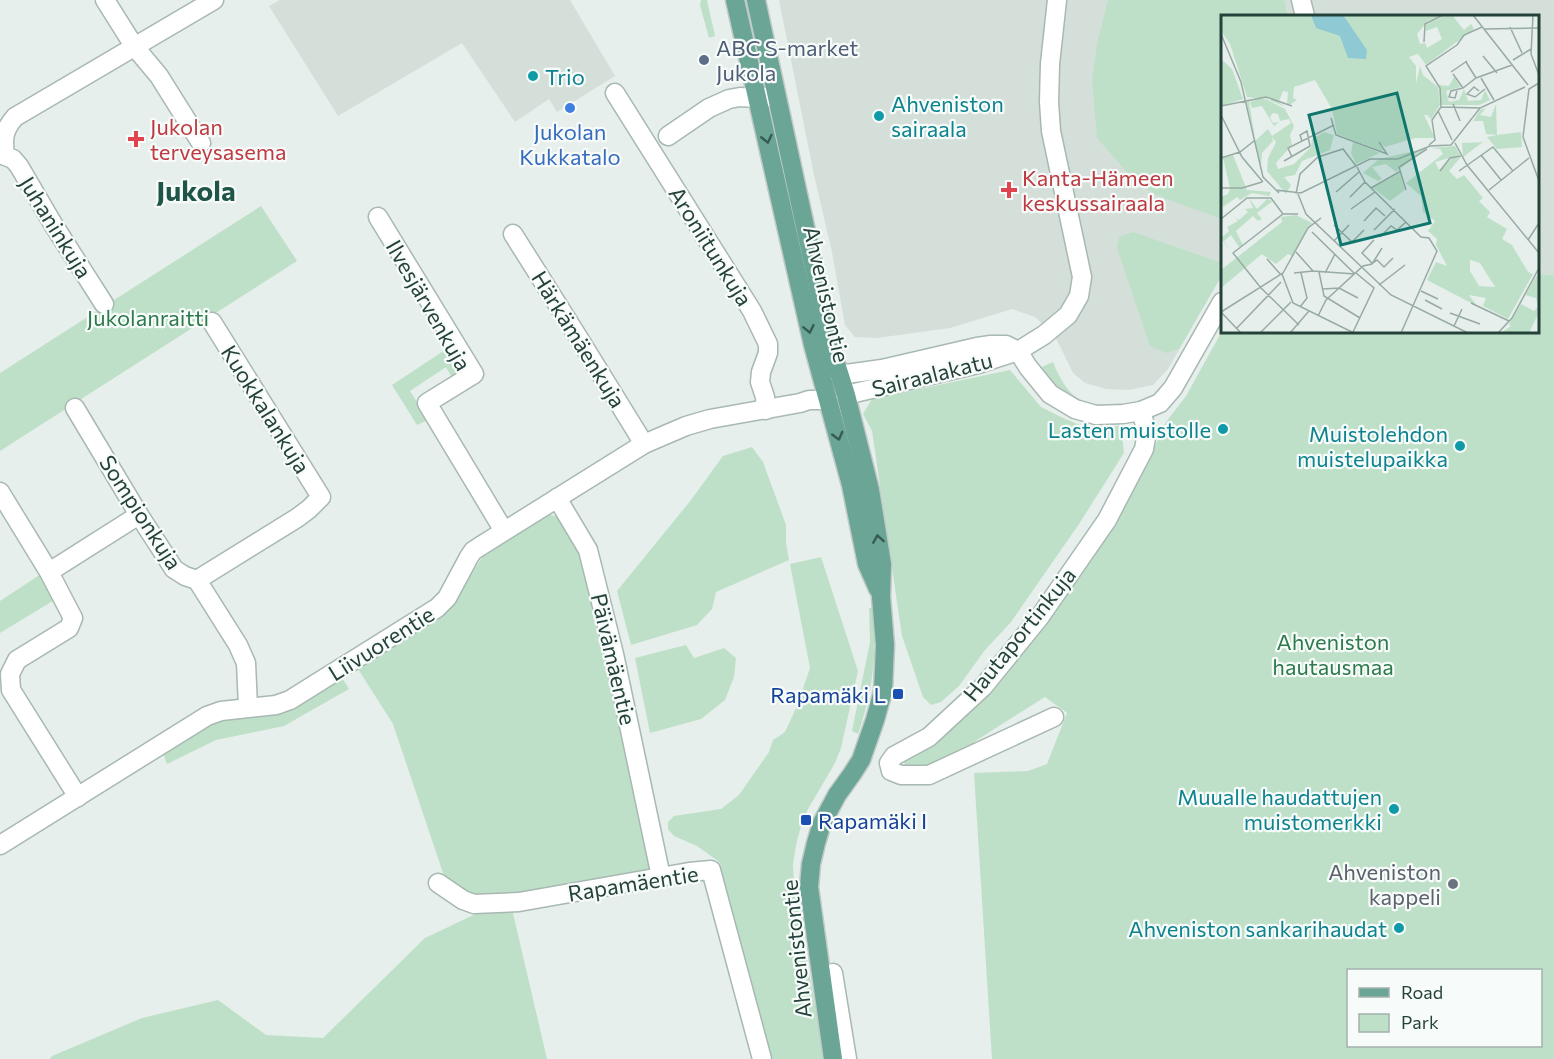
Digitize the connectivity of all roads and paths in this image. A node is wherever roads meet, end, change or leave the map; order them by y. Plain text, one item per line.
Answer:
1 (105, 0) edge
2 (214, 0) edge
3 (735, 0) edge
4 (756, 0) edge
5 (1057, 0) edge
6 (1300, 0) edge
7 (1305, 15) edge
8 (134, 46) junction
9 (615, 93) dead end
10 (777, 95) junction
11 (757, 98) junction
12 (668, 136) dead end
13 (201, 143) dead end
14 (2, 157) edge
15 (378, 217) dead end
16 (513, 234) dead end
17 (104, 304) dead end
18 (1221, 304) edge
19 (212, 322) dead end
20 (1018, 351) junction
21 (831, 377) junction
22 (837, 397) junction
23 (809, 399) junction
24 (75, 408) dead end
25 (766, 410) junction
26 (1141, 411) junction
27 (644, 444) junction
28 (0, 492) edge
29 (557, 498) junction
30 (139, 515) junction
31 (504, 531) junction
32 (49, 572) junction
33 (197, 580) junction
34 (248, 707) junction
35 (1054, 717) dead end
36 (78, 797) junction
37 (0, 845) edge
38 (661, 877) junction
39 (438, 883) dead end
40 (833, 973) dead end
41 (762, 1059) edge
42 (833, 1059) edge
43 (847, 1059) edge

1 - 8 street
2 - 8 street, Juhaninkuja
3 - 11 main road, Ahvenistontie
4 - 10 main road, Ahvenistontie
5 - 20 street, Sairaalakatu
6 - 7 street
8 - 13 street
8 - 14 street, Juhaninkuja
9 - 25 street, Aroniitunkuja
10 - 11 street
10 - 21 main road, Ahvenistontie
11 - 12 street
11 -> 21 main road, Ahvenistontie
14 - 17 street, Juhaninkuja
15 - 31 street, Ilvesjärvenkuja
16 - 27 street, Härkämäenkuja
18 - 26 street
19 - 33 street, Kuokkalankuja
20 - 21 street, Sairaalakatu
20 - 22 street, Sairaalakatu
20 - 26 street, Sairaalakatu
21 - 22 main road, Ahvenistontie
21 - 23 street
22 - 23 street, Liivuorentie
22 - 42 main road, Ahvenistontie
23 - 25 street, Liivuorentie
24 - 30 street, Sompionkuja
25 - 27 street, Liivuorentie
26 - 35 street, Hautaportinkuja
27 - 29 street, Liivuorentie
28 - 32 street
29 - 31 street, Liivuorentie
29 - 38 street, Päivämäentie
30 - 32 street
30 - 33 street, Sompionkuja
31 - 34 street, Liivuorentie
32 - 36 street
33 - 34 street, Sompionkuja
34 - 36 street, Liivuorentie
36 - 37 street, Liivuorentie
38 - 39 street, Rapamäentie
38 - 41 street, Rapamäentie
40 - 43 street

